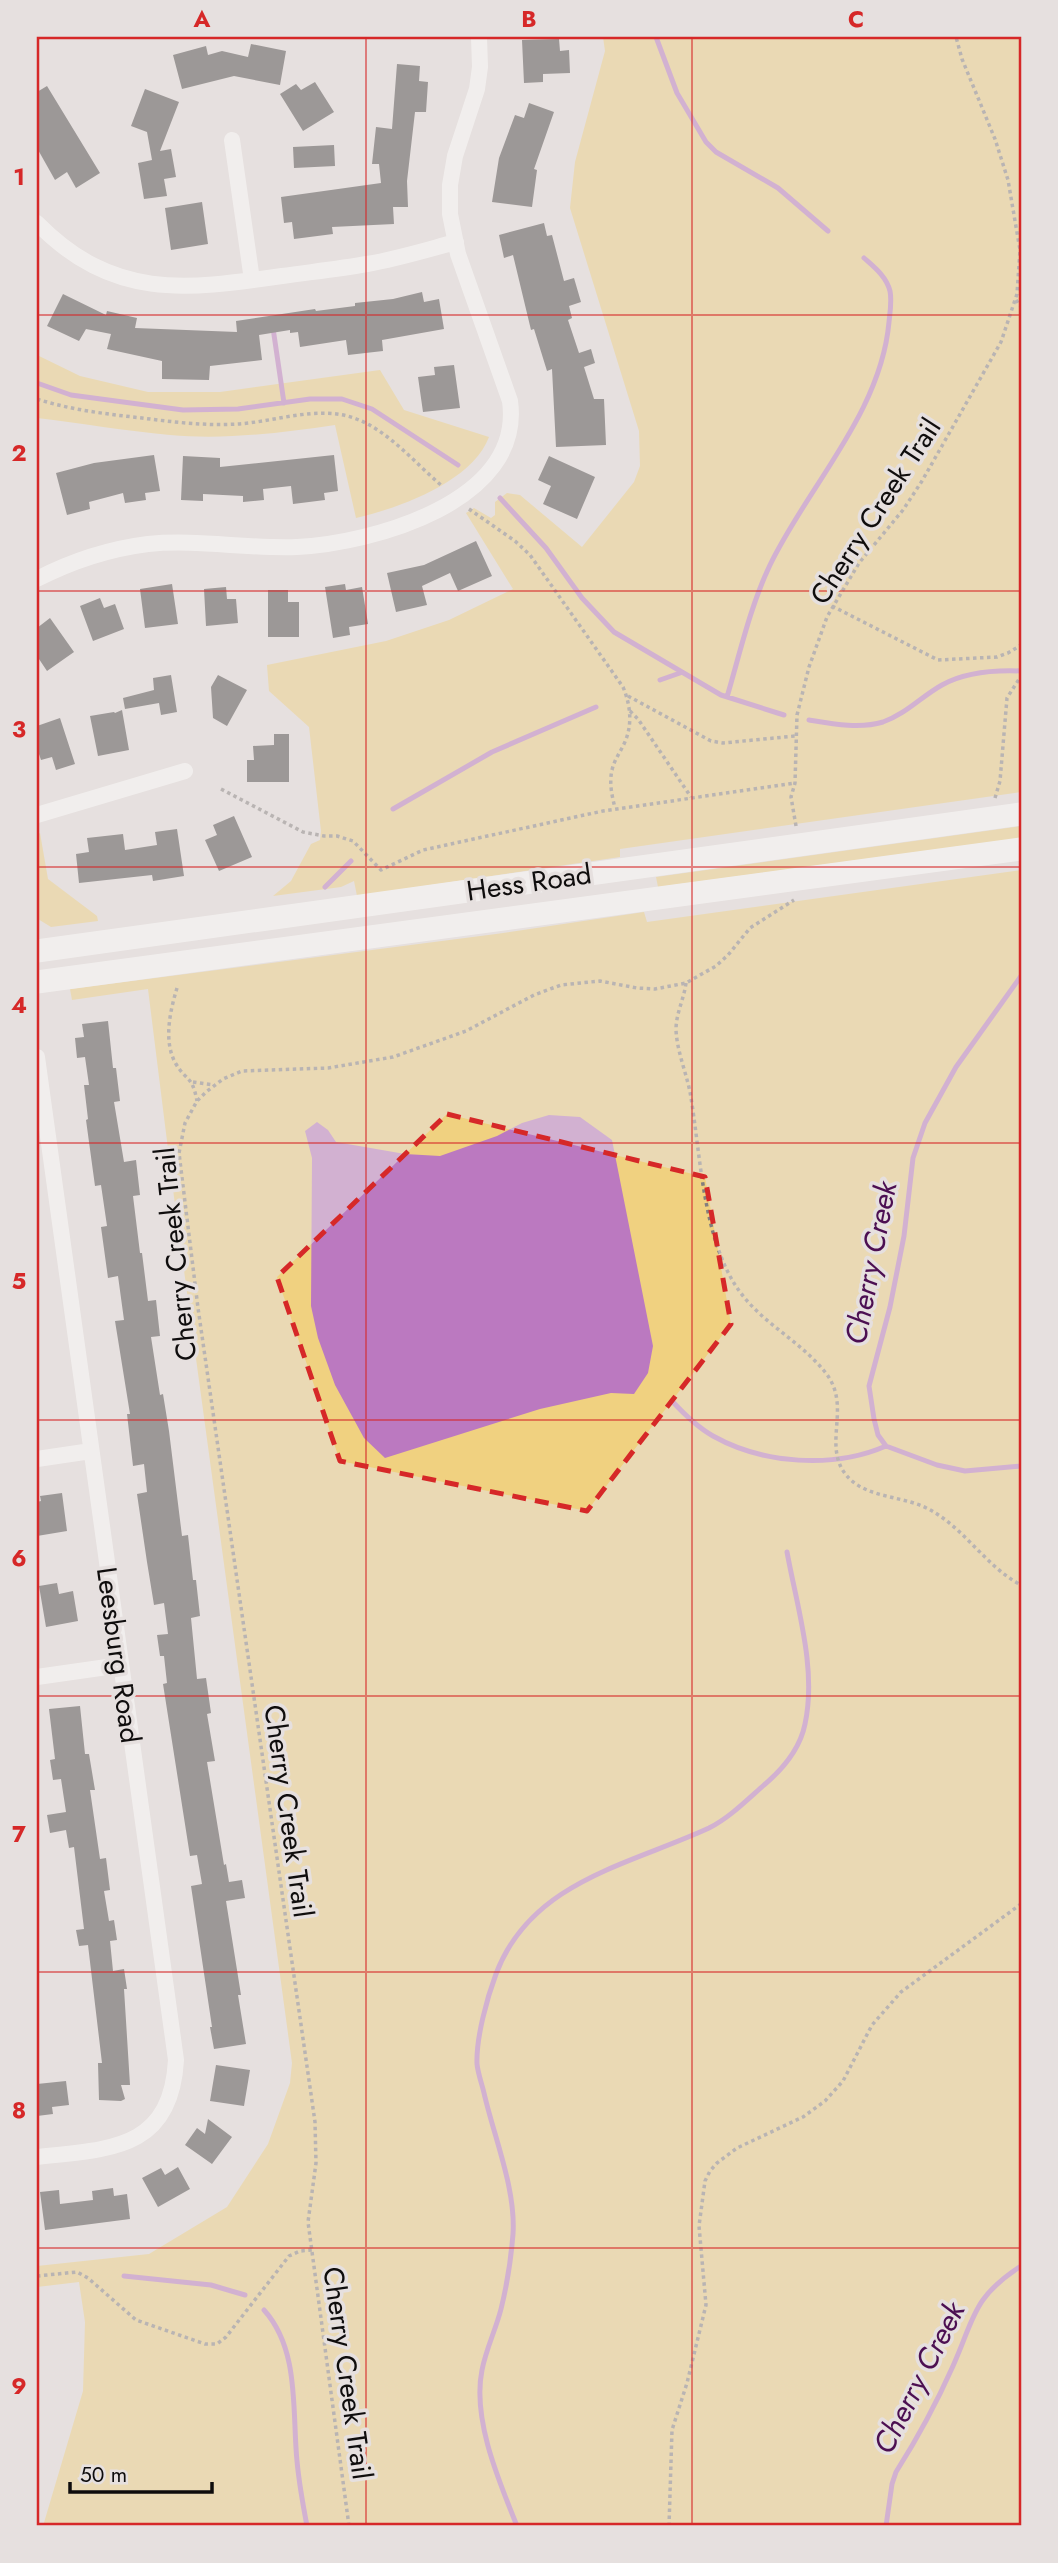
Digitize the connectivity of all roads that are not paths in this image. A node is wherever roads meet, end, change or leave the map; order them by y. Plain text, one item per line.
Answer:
1 (479, 37) edge
2 (232, 140) dead end
3 (37, 223) edge
4 (456, 242) junction
5 (252, 280) junction
6 (37, 579) edge
7 (185, 771) dead end
8 (1021, 814) edge
9 (37, 815) edge
10 (1021, 849) edge
11 (37, 951) edge
12 (37, 982) edge
13 (37, 1057) edge
14 (42, 1136) edge
15 (91, 1451) junction
16 (37, 1459) edge
17 (121, 1665) junction
18 (37, 1677) edge
19 (37, 2157) edge

1 - 4 street
2 - 5 street
3 - 5 street
4 - 5 street
4 - 6 street
7 - 9 street
8 - 11 main road, Hess Road
10 - 12 main road, Hess Road
13 - 14 street, Leesburg Road
14 - 15 street, Leesburg Road
15 - 16 street
15 - 17 street, Leesburg Road
17 - 18 street
17 - 19 street, Leesburg Road

